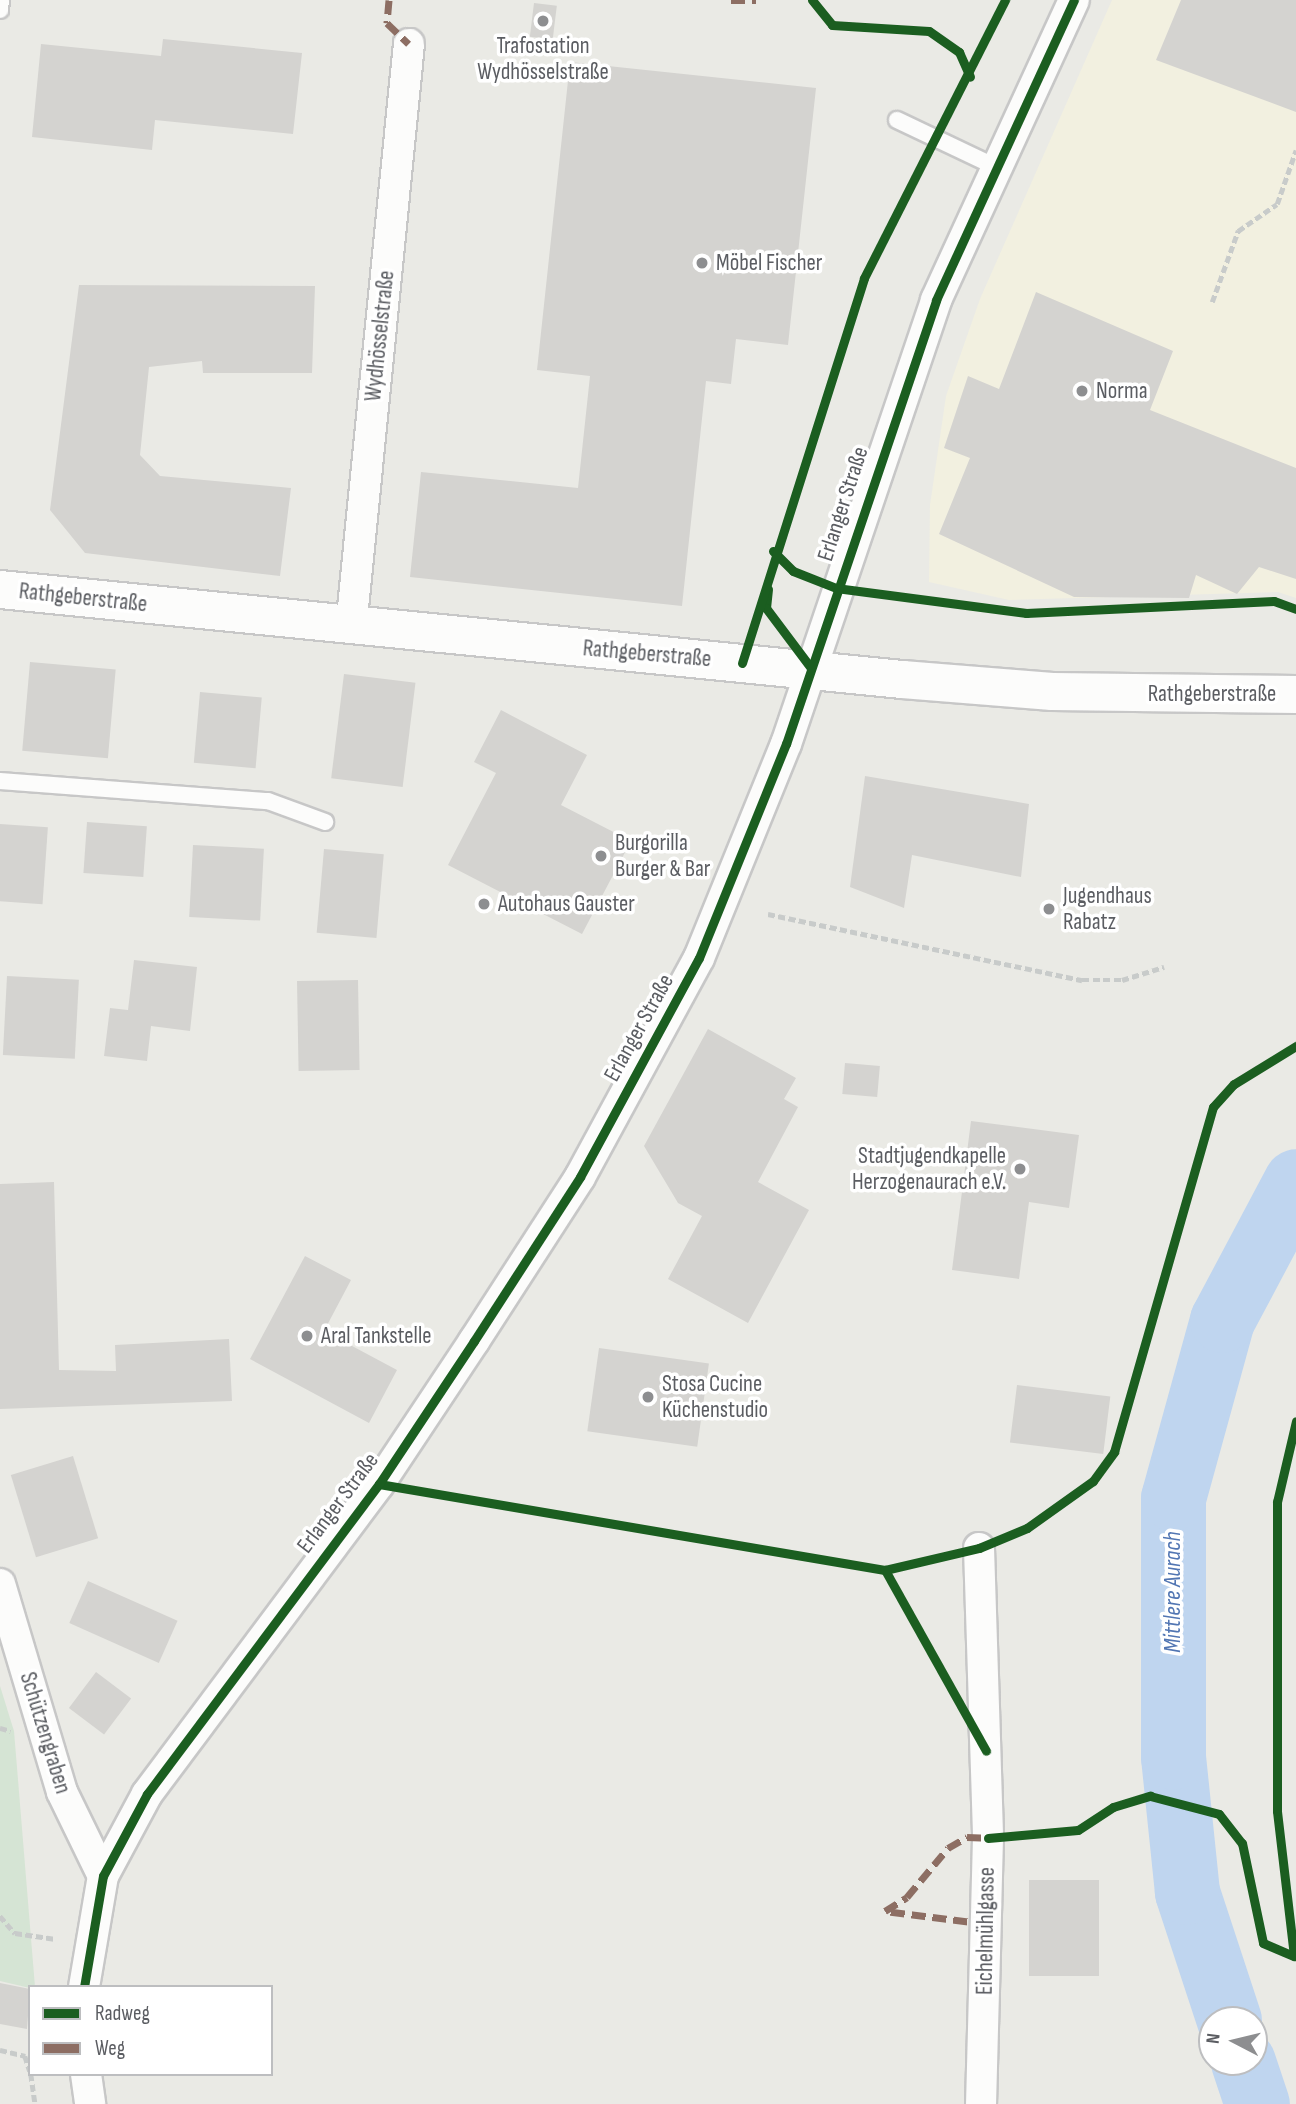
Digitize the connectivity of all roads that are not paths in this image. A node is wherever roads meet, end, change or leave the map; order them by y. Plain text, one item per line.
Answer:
1 (1, 0) edge
2 (1074, 0) edge
3 (0, 10) edge
4 (409, 44) dead end
5 (897, 120) dead end
6 (996, 167) junction
7 (0, 589) edge
8 (351, 628) junction
9 (811, 668) junction
10 (1296, 694) edge
11 (0, 781) edge
12 (325, 822) dead end
13 (979, 1548) dead end
14 (0, 1584) edge
15 (103, 1875) junction
16 (84, 1985) edge
17 (86, 2076) edge
18 (90, 2104) edge
19 (981, 2104) edge

1 - 3 lane
2 - 6 street, Erlanger Straße
4 - 8 street, Wydhösselstraße
5 - 6 lane
6 - 9 street, Erlanger Straße
7 - 8 street, Rathgeberstraße
8 - 9 street, Rathgeberstraße
9 - 10 street, Rathgeberstraße
9 - 15 street, Erlanger Straße
11 - 12 lane
13 - 19 street, Eichelmühlgasse
14 - 15 street, Schützengraben
15 - 16 street, Erlanger Straße
17 - 18 street

